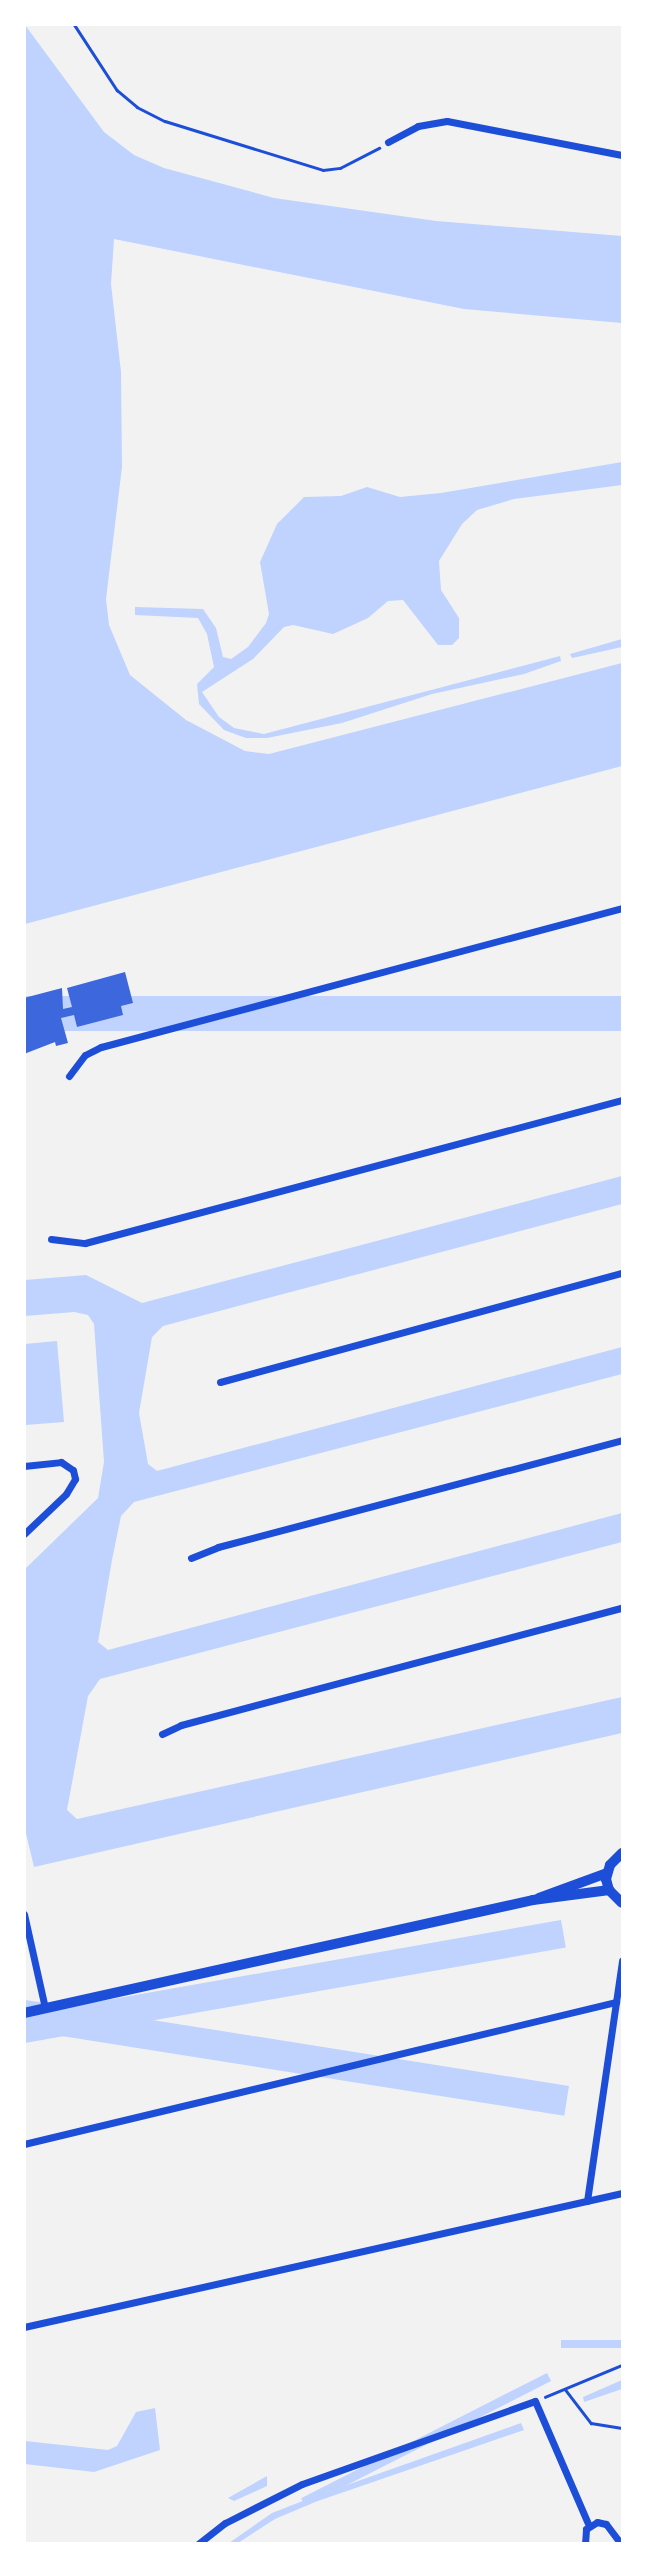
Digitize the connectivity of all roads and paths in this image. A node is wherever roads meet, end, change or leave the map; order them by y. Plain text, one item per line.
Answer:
1 (74, 24) edge
2 (388, 142) joint
3 (622, 155) edge
4 (622, 908) edge
5 (69, 1076) dead end
6 (622, 1100) edge
7 (51, 1238) dead end
8 (622, 1273) edge
9 (220, 1382) dead end
10 (622, 1440) edge
11 (24, 1466) edge
12 (24, 1534) edge
13 (191, 1558) dead end
14 (622, 1608) edge
15 (162, 1734) dead end
16 (622, 1853) edge
17 (607, 1873) junction
18 (610, 1890) junction
19 (533, 1900) junction
20 (622, 1903) edge
21 (24, 1914) edge
22 (622, 1961) edge
23 (616, 2002) junction
24 (45, 2008) junction
25 (24, 2013) edge
26 (24, 2144) edge
27 (622, 2193) edge
28 (587, 2201) junction
29 (24, 2327) edge
30 (622, 2365) edge
31 (565, 2389) junction
32 (536, 2401) junction
33 (622, 2428) edge
34 (589, 2526) junction
35 (198, 2543) edge
36 (585, 2543) edge
37 (621, 2543) edge

1 - 2 path
2 - 3 street
4 - 5 street
6 - 7 street
8 - 9 street
10 - 13 street
11 - 12 street
14 - 15 street
16 - 17 street
17 - 18 street
17 - 19 street
18 - 19 street
18 - 20 street
19 - 24 street
21 - 24 street
22 - 23 street
23 - 26 street
23 - 28 street
24 - 25 street
27 - 28 street
28 - 29 street
30 - 31 path
31 - 32 path
31 - 33 path
32 - 34 street
32 - 35 street
34 - 36 street
34 - 37 street

